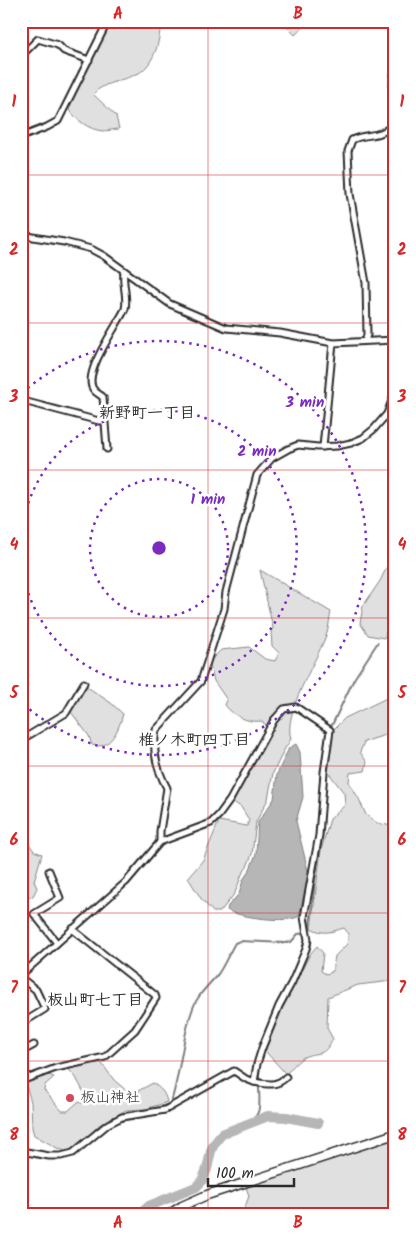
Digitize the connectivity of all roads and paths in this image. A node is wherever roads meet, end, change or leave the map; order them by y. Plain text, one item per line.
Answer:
1 (108, 21) edge
2 (21, 53) edge
3 (89, 60) junction
4 (395, 70) edge
5 (21, 138) edge
6 (21, 236) edge
7 (124, 271) junction
8 (395, 340) edge
9 (365, 341) junction
10 (333, 343) junction
11 (395, 392) edge
12 (27, 402) dead end
13 (104, 421) junction
14 (323, 447) junction
15 (107, 449) dead end
16 (84, 683) dead end
17 (21, 740) edge
18 (160, 842) junction
19 (49, 871) dead end
20 (72, 929) junction
21 (57, 943) junction
22 (21, 977) edge
23 (24, 1022) dead end
24 (34, 1045) dead end
25 (21, 1052) edge
26 (21, 1067) edge
27 (28, 1077) junction
28 (286, 1077) dead end
29 (21, 1081) edge
30 (254, 1082) junction
31 (395, 1134) edge
32 (21, 1151) edge
33 (168, 1215) edge

1 - 3 street
2 - 3 street
3 - 5 street
4 - 9 street
6 - 7 street
7 - 10 street
7 - 13 street
8 - 9 street
9 - 10 street
10 - 14 street
11 - 14 street
12 - 13 street
13 - 15 street
14 - 18 street
16 - 17 street
18 - 20 street
18 - 30 street
19 - 21 street
20 - 21 street
20 - 27 street
21 - 22 street
22 - 23 street
24 - 25 street
26 - 27 street
27 - 29 street
28 - 30 street
30 - 32 street
31 - 33 street

